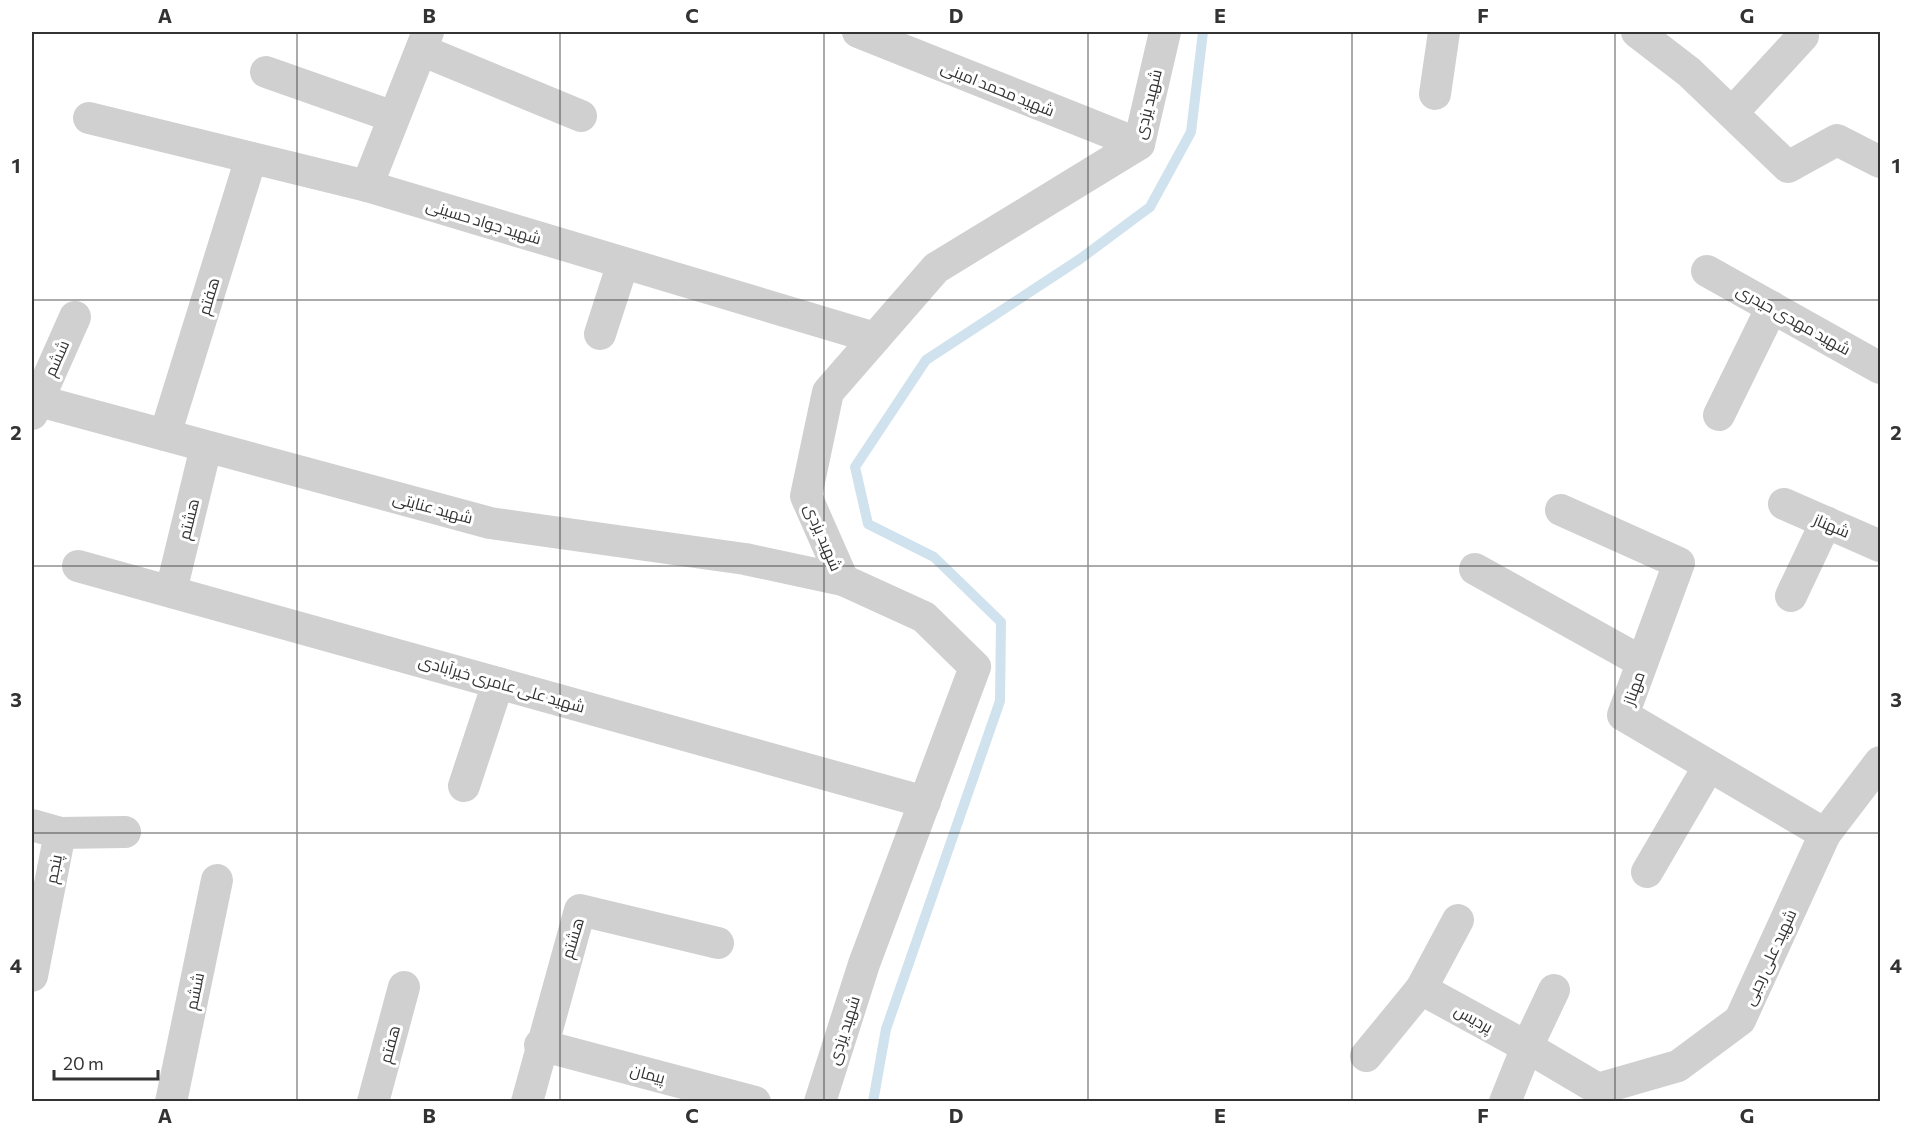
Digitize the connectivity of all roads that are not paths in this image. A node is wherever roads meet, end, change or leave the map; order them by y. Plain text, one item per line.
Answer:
1 (858, 32) edge
2 (1165, 32) edge
3 (1444, 32) edge
4 (1637, 32) edge
5 (1803, 36) dead end
6 (425, 41) edge
7 (266, 72) dead end
8 (1435, 94) dead end
9 (1732, 113) junction
10 (581, 116) dead end
11 (394, 117) junction
12 (89, 118) dead end
13 (1139, 144) junction
14 (251, 158) junction
15 (1881, 162) edge
16 (367, 186) junction
17 (623, 262) junction
18 (1707, 271) dead end
19 (1772, 307) junction
20 (75, 317) dead end
21 (600, 334) dead end
22 (875, 338) junction
23 (1881, 368) edge
24 (34, 404) edge
25 (1719, 415) dead end
26 (165, 435) junction
27 (206, 447) junction
28 (1784, 504) dead end
29 (1561, 510) dead end
30 (1826, 522) junction
31 (1881, 546) edge
32 (78, 566) dead end
33 (1475, 569) dead end
34 (843, 580) junction
35 (171, 591) junction
36 (1791, 596) dead end
37 (1642, 662) junction
38 (498, 682) junction
39 (1881, 762) edge
40 (1709, 766) junction
41 (464, 786) dead end
42 (925, 802) junction
43 (46, 829) edge
44 (125, 831) dead end
45 (1825, 834) junction
46 (1647, 872) dead end
47 (218, 880) dead end
48 (1458, 920) dead end
49 (718, 943) dead end
50 (32, 976) edge
51 (404, 987) dead end
52 (1421, 989) junction
53 (1554, 990) dead end
54 (540, 1045) junction
55 (1527, 1047) junction
56 (1366, 1056) dead end
57 (171, 1101) edge
58 (373, 1101) edge
59 (527, 1101) edge
60 (755, 1101) edge
61 (820, 1101) edge
62 (1505, 1101) edge

1 - 13 street, شهید محمد امینی
2 - 13 street, شهید یزدی
3 - 8 street
4 - 9 street
5 - 9 street
6 - 10 street
6 - 11 street
7 - 11 street
9 - 15 street
11 - 16 street
12 - 14 street, شهید جواد حسینی
13 - 22 street, شهید یزدی
14 - 16 street, شهید جواد حسینی
14 - 26 street, هفتم
16 - 17 street, شهید جواد حسینی
17 - 21 street
17 - 22 street, شهید جواد حسینی
18 - 19 street, شهید مهدی حیدری
19 - 23 street, شهید مهدی حیدری
19 - 25 street
20 - 24 street, ششم
22 - 34 street, شهید یزدی
24 - 26 street, شهید عنایتی
26 - 27 street, شهید عنایتی
27 - 34 street, شهید عنایتی
27 - 35 street, هشتم
28 - 30 street, شهناز
29 - 37 street, مهناز
30 - 31 street, شهناز
30 - 36 street
32 - 35 street, شهید علی عامری خیرآبادی
33 - 37 street
34 - 42 street, شهید یزدی
35 - 38 street, شهید علی عامری خیرآبادی
37 - 40 street, مهناز
38 - 41 street
38 - 42 street, شهید علی عامری خیرآبادی
39 - 45 street, شهید علی رجبی
40 - 45 street, مهناز
40 - 46 street
42 - 61 street, شهید یزدی
43 - 44 street
43 - 50 street, پنجم
45 - 55 street, شهید علی رجبی
47 - 57 street, ششم
48 - 52 street
49 - 54 street, هشتم
51 - 58 street, هفتم
52 - 55 street, پردیس
52 - 56 street
53 - 55 street
54 - 59 street, هشتم
54 - 60 street, پیمان
55 - 62 street

